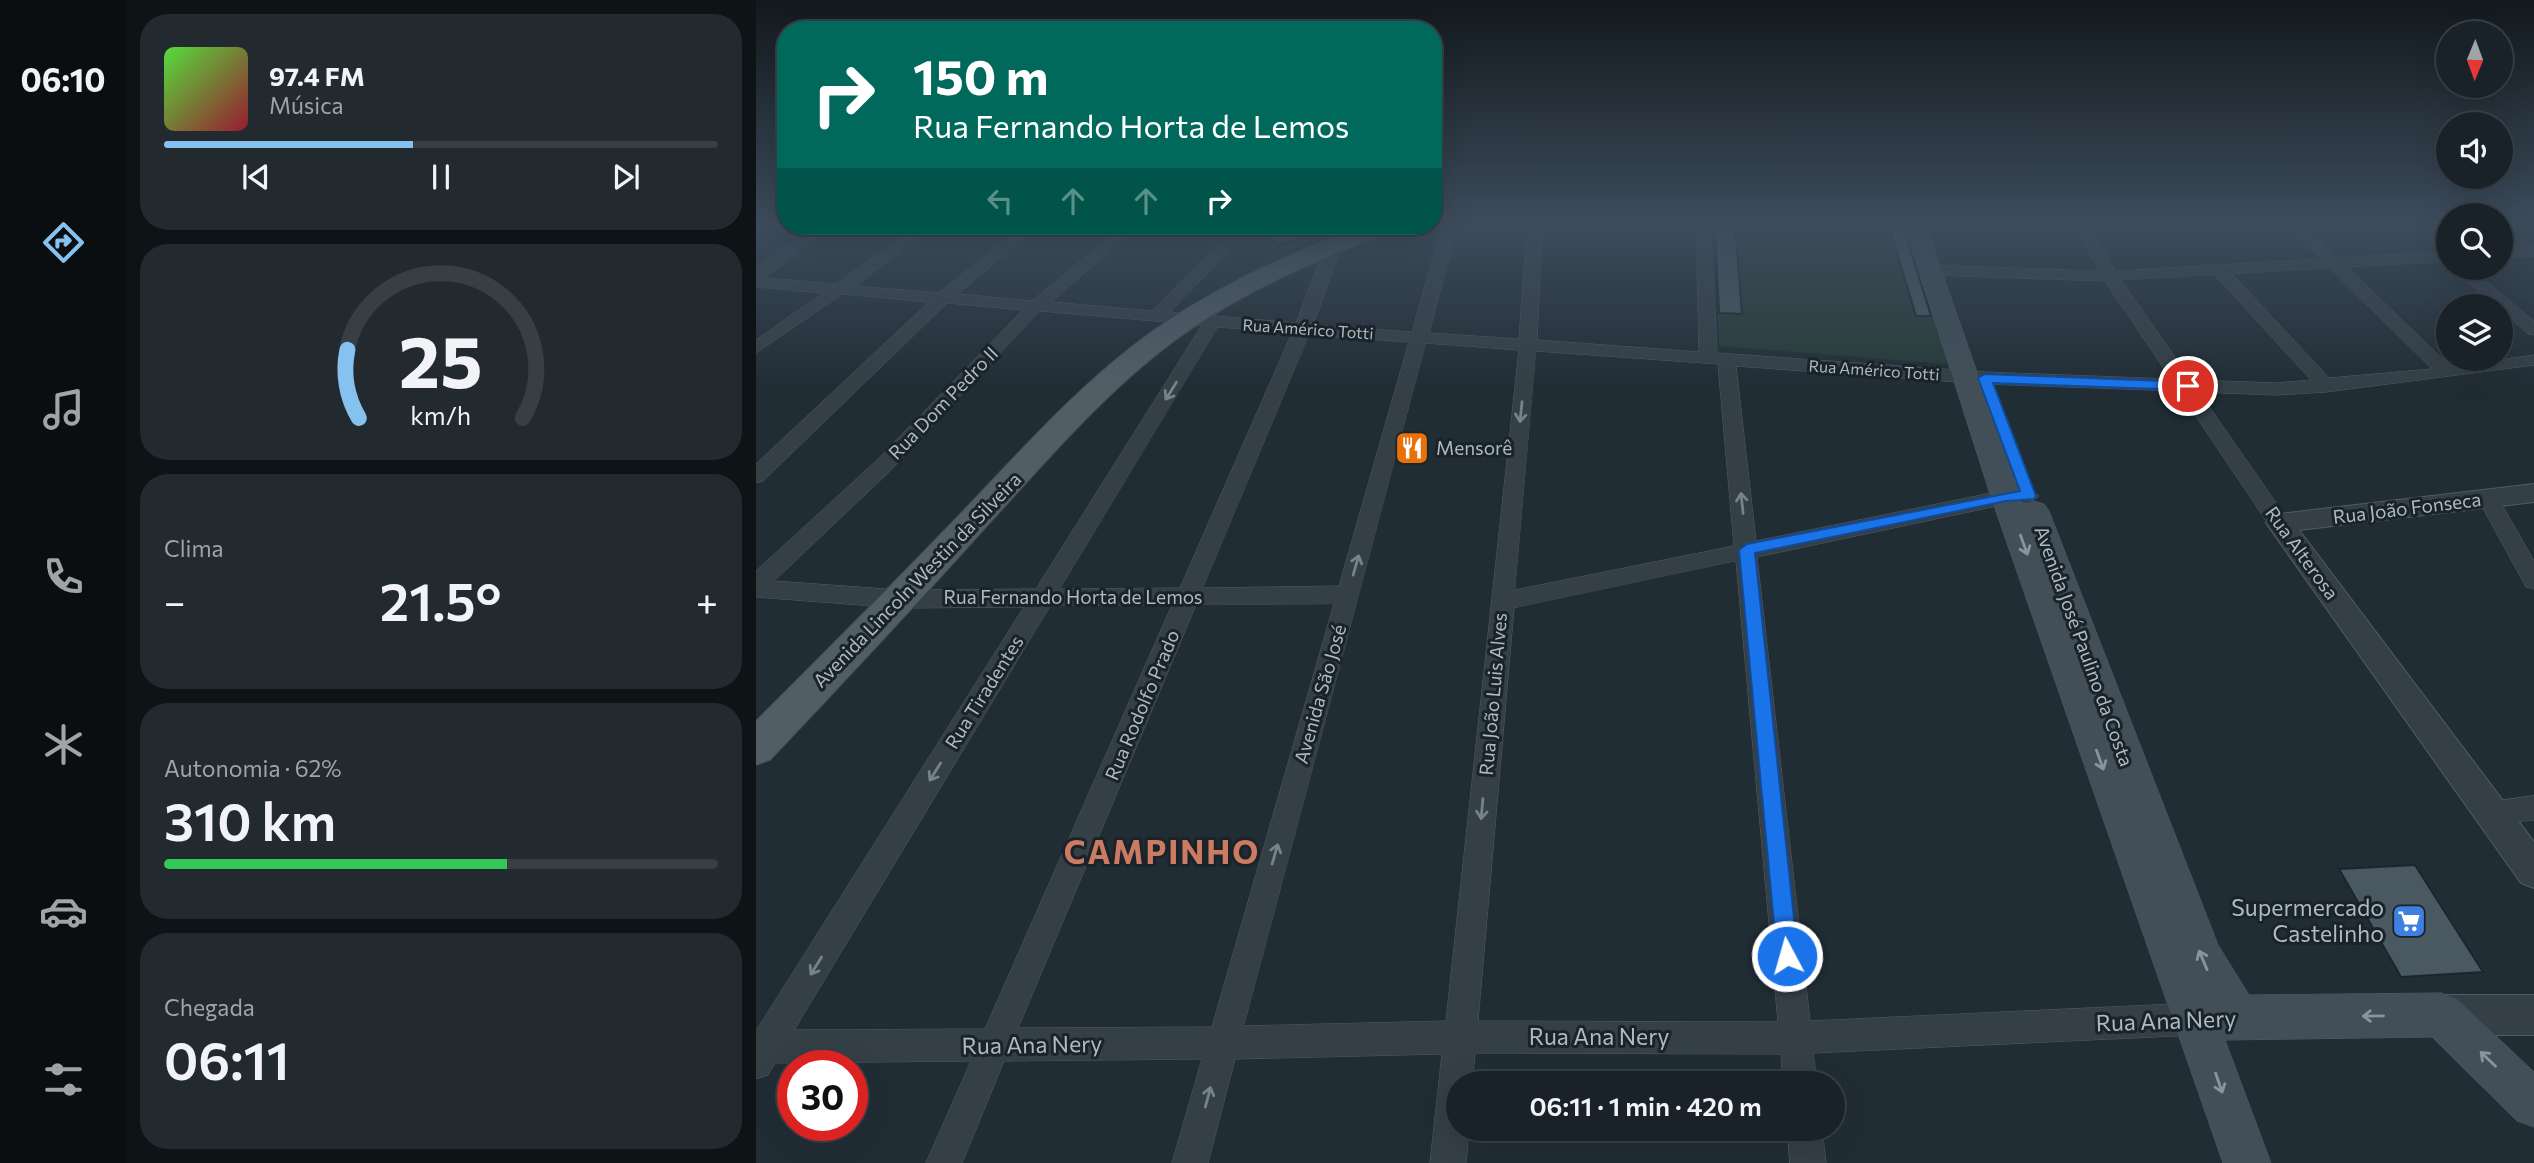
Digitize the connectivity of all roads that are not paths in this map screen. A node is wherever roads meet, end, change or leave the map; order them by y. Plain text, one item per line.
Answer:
1 (850, 280) edge
2 (965, 280) edge
3 (1067, 280) edge
4 (1192, 280) edge
5 (1261, 280) edge
6 (1321, 280) edge
7 (1435, 280) edge
8 (1532, 280) edge
9 (1709, 280) edge
10 (1942, 280) edge
11 (2113, 280) edge
12 (2229, 280) edge
13 (2354, 280) edge
14 (2476, 280) edge
15 (756, 282) edge
16 (838, 289) junction
17 (943, 298) junction
18 (1037, 305) junction
19 (1157, 316) junction
20 (1201, 320) junction
21 (1303, 329) junction
22 (2534, 330) edge
23 (1420, 337) junction
24 (1528, 344) junction
25 (756, 348) edge
26 (1717, 358) junction
27 (2534, 360) edge
28 (2447, 373) junction
29 (1975, 378) junction
30 (2188, 386) junction
31 (2326, 386) junction
32 (756, 476) edge
33 (2534, 494) edge
34 (2017, 496) junction
35 (2489, 499) junction
36 (2279, 523) junction
37 (1747, 550) junction
38 (2534, 581) edge
39 (756, 586) edge
40 (1348, 595) junction
41 (1043, 596) junction
42 (1189, 596) junction
43 (900, 599) junction
44 (1502, 602) junction
45 (756, 748) edge
46 (2534, 808) edge
47 (2132, 810) junction
48 (2492, 812) junction
49 (2534, 871) edge
50 (2441, 1015) junction
51 (2534, 1015) edge
52 (2218, 1018) junction
53 (1460, 1037) junction
54 (1796, 1038) junction
55 (1222, 1043) junction
56 (994, 1046) junction
57 (759, 1052) edge
58 (1799, 1071) edge
59 (2534, 1104) edge
60 (1806, 1141) edge
61 (944, 1163) edge
62 (1190, 1163) edge
63 (1448, 1163) edge
64 (1808, 1163) edge
65 (2247, 1163) edge

1 - 16 street
2 - 17 street
3 - 18 street, Rua Dom Pedro II
4 - 19 street
5 - 20 main road, Avenida Lincoln Westin da Silveira
6 - 21 street, Rua Rodolfo Prado
7 - 23 street, Avenida São José
8 - 24 street, Rua João Luis Alves
9 - 26 street
10 - 29 main road, Avenida José Paulino da Costa
11 - 30 street, Rua Alterosa
12 - 31 street
13 - 28 street
14 - 22 street
15 - 16 street
16 - 17 street
16 - 25 street
17 - 18 street
17 - 32 street
18 - 19 street
18 - 39 street, Rua Dom Pedro II
19 - 20 street, Rua Américo Totti
20 - 21 street, Rua Américo Totti
20 -> 41 street, Rua Tiradentes
20 - 43 main road, Avenida Lincoln Westin da Silveira
21 - 23 street, Rua Américo Totti
21 - 42 street, Rua Rodolfo Prado
23 - 24 street, Rua Américo Totti
40 -> 23 street, Avenida São José
24 - 26 street, Rua Américo Totti
24 -> 44 street, Rua João Luis Alves
26 - 29 street, Rua Américo Totti
37 -> 26 street
27 - 28 street, Rua Américo Totti
28 - 31 street, Rua Américo Totti
29 - 30 street, Rua Américo Totti
29 - 34 main road, Avenida José Paulino da Costa
30 - 31 street, Rua Américo Totti
30 - 36 street, Rua Alterosa
33 - 35 street, Rua João Fonseca
34 - 37 street
34 - 47 main road, Avenida José Paulino da Costa
35 - 36 street, Rua João Fonseca
35 - 38 street
36 - 48 street, Rua Alterosa
37 - 44 street
37 - 54 street
39 - 43 street, Rua Fernando Horta de Lemos
40 - 42 street, Rua Fernando Horta de Lemos
55 -> 40 street, Avenida São José
41 - 42 street, Rua Fernando Horta de Lemos
41 - 43 street, Rua Fernando Horta de Lemos
41 -> 57 street, Rua Tiradentes
42 - 56 street, Rua Rodolfo Prado
43 - 45 main road, Avenida Lincoln Westin da Silveira
44 -> 53 street, Rua João Luis Alves
46 - 48 street
47 - 52 main road, Avenida José Paulino da Costa
52 -> 47 main road, Avenida José Paulino da Costa
48 - 49 street, Rua Alterosa
50 - 51 street
50 -> 52 main road, Rua Ana Nery
59 -> 50 main road
52 - 54 street, Rua Ana Nery
52 -> 65 main road
53 - 54 street, Rua Ana Nery
53 - 55 street, Rua Ana Nery
53 - 63 street, Rua João Luis Alves
54 - 58 street
55 - 56 street, Rua Ana Nery
62 -> 55 street, Avenida São José
56 - 57 street, Rua Ana Nery
56 - 61 street, Rua Rodolfo Prado
60 - 64 street

